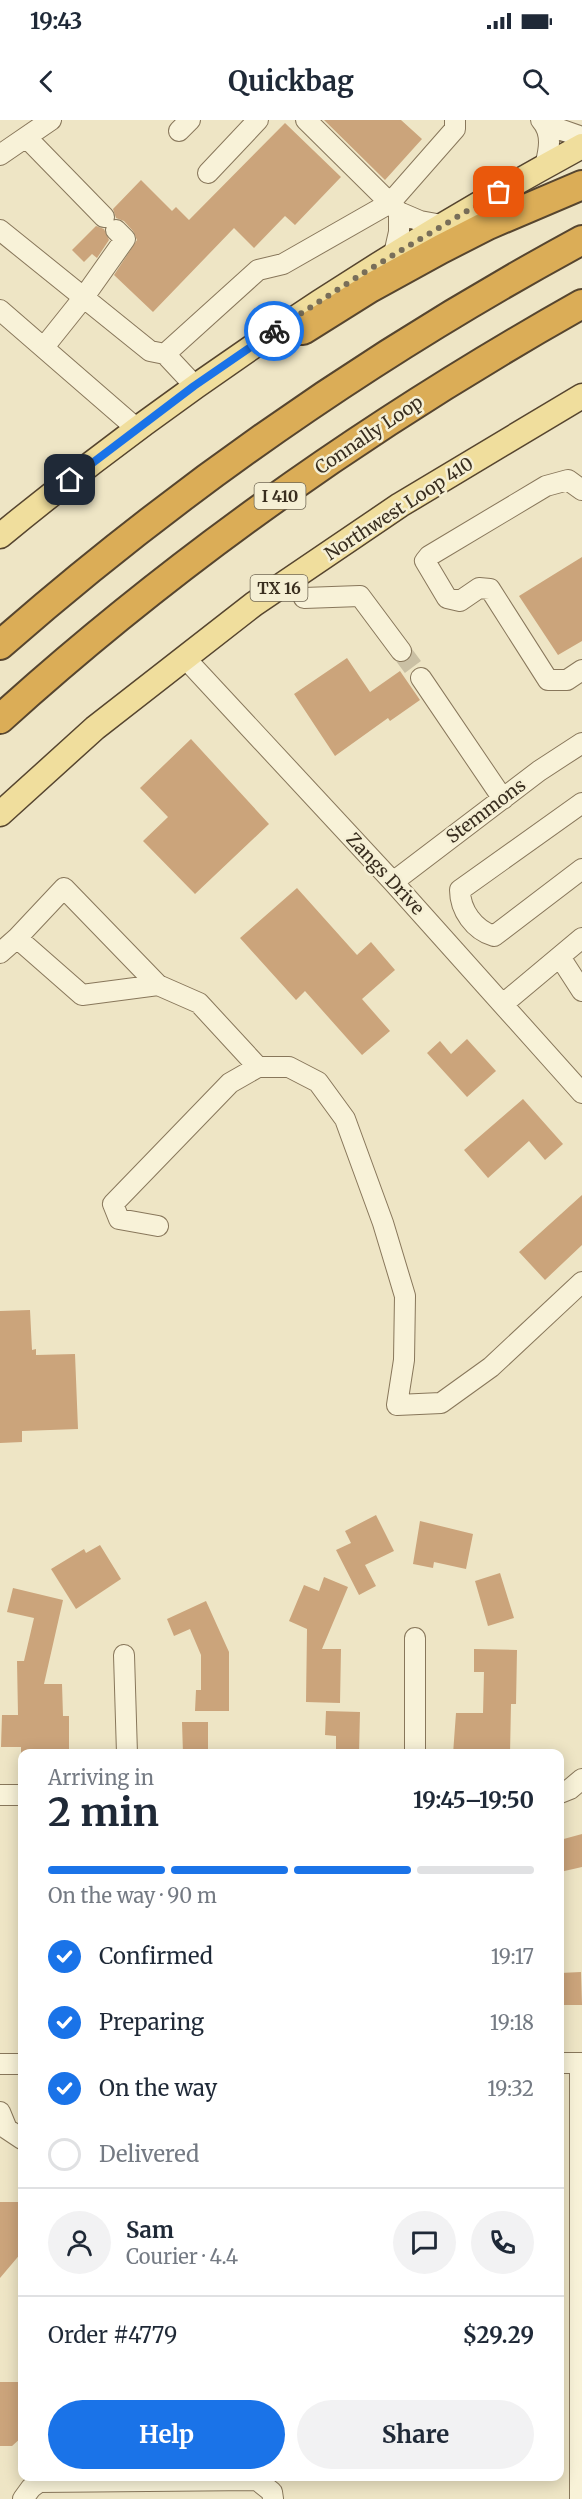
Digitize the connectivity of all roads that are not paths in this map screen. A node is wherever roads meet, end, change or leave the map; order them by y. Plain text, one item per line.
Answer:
1 (51, 120) edge
2 (258, 120) edge
3 (306, 120) edge
4 (455, 120) edge
5 (543, 122) edge
6 (582, 137) edge
7 (27, 138) junction
8 (582, 146) edge
9 (0, 155) edge
10 (545, 166) junction
11 (208, 173) dead end
12 (582, 185) edge
13 (395, 208) junction
14 (442, 225) junction
15 (0, 230) edge
16 (582, 240) edge
17 (394, 254) junction
18 (84, 297) junction
19 (582, 304) edge
20 (0, 310) edge
21 (276, 330) junction
22 (44, 347) junction
23 (165, 354) junction
24 (194, 386) junction
25 (582, 396) edge
26 (136, 428) junction
27 (582, 490) edge
28 (0, 536) edge
29 (304, 598) dead end
30 (0, 645) edge
31 (401, 651) tunnel mouth
32 (185, 658) junction
33 (582, 670) edge
34 (421, 678) tunnel mouth
35 (0, 719) edge
36 (580, 748) edge
37 (503, 799) junction
38 (582, 803) edge
39 (0, 814) edge
40 (582, 869) edge
41 (393, 882) junction
42 (18, 938) junction
43 (582, 938) edge
44 (0, 953) edge
45 (560, 957) junction
46 (158, 985) junction
47 (582, 991) edge
48 (503, 1004) junction
49 (258, 1067) junction
50 (582, 1093) edge
51 (158, 1226) dead end
52 (582, 1282) edge
53 (415, 1638) dead end
54 (124, 1655) dead end
55 (127, 1749) edge
56 (414, 1749) edge
57 (582, 1779) edge
58 (564, 1791) edge
59 (0, 1795) edge
60 (18, 1795) edge
61 (564, 2063) edge
62 (581, 2063) edge
63 (0, 2064) edge
64 (18, 2064) edge
65 (0, 2112) edge
66 (18, 2136) edge
67 (581, 2382) edge
68 (581, 2454) edge
69 (110, 2481) edge
70 (257, 2481) edge
71 (23, 2499) edge
72 (273, 2499) edge
73 (580, 2499) edge

1 - 7 street
2 - 11 street
3 - 13 street
4 - 13 street
5 - 6 street
5 - 10 street
7 - 9 street
7 - 18 street
8 - 10 main road
10 - 14 main road
12 - 21 highway
13 - 14 street
13 - 17 street
13 - 23 street
14 - 17 main road
15 - 18 street
16 - 30 highway
17 - 21 main road
18 - 22 street
18 - 23 street
19 - 35 highway, Connally Loop / I 410
20 - 22 street
21 - 24 main road
22 - 26 street
23 - 24 street
24 - 26 main road
25 - 32 main road, Northwest Loop 410 / TX 16
26 - 28 main road
27 - 33 street
29 - 31 street
32 - 39 main road, Northwest Loop 410 / TX 16
32 - 41 street, Zangs Drive
34 - 37 street
36 - 37 street, Stemmons
37 - 41 street, Stemmons
38 - 40 street
41 - 48 street, Zangs Drive
42 - 44 street
42 - 46 street
42 - 46 street
43 - 45 street
45 - 47 street
45 - 48 street
46 - 49 street
48 - 50 street, Zangs Drive
49 - 51 street
49 - 52 street
53 - 56 street
54 - 55 street
57 - 58 street
59 - 60 street
61 - 62 street
62 - 67 street
63 - 64 street
65 - 66 street
67 - 68 street
68 - 73 street
69 - 71 street
70 - 72 street

